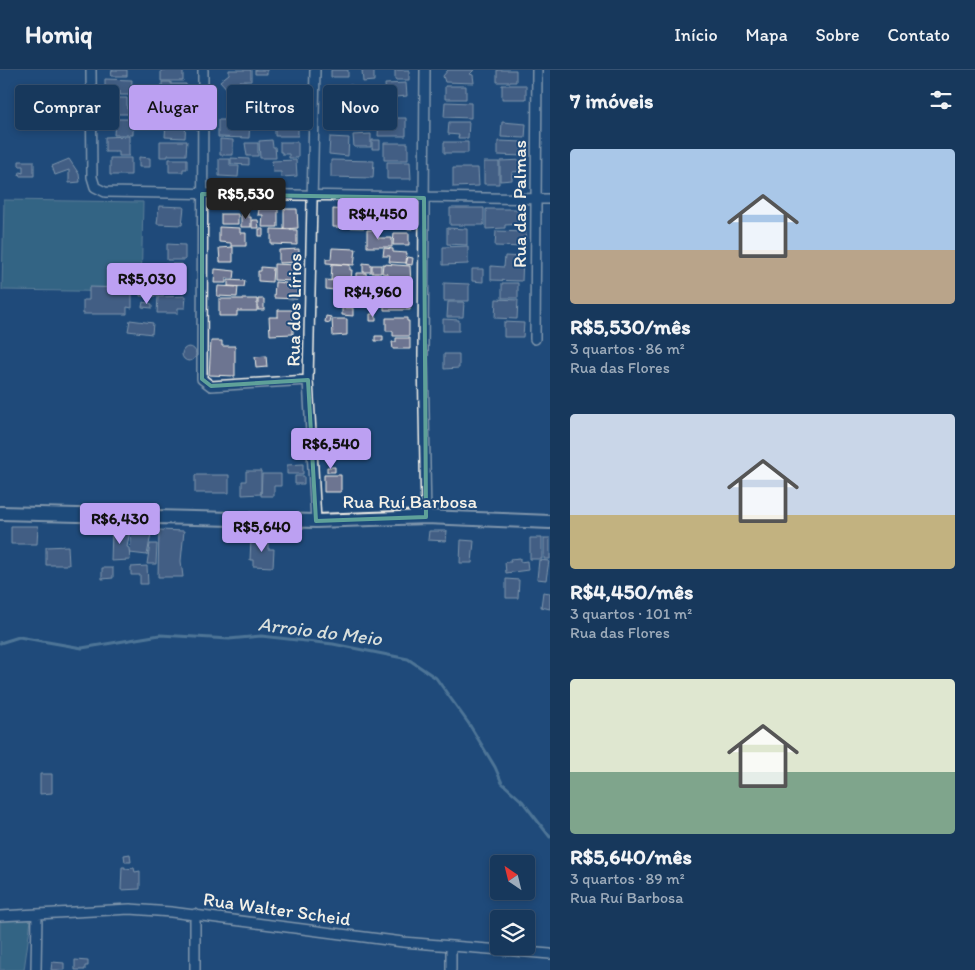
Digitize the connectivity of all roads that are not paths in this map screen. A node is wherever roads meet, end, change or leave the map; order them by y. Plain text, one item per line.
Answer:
1 (90, 70) edge
2 (203, 70) edge
3 (315, 70) edge
4 (425, 70) edge
5 (537, 70) edge
6 (202, 194) junction
7 (312, 196) junction
8 (424, 198) junction
9 (535, 198) junction
10 (550, 198) edge
11 (535, 339) dead end
12 (308, 380) junction
13 (0, 513) edge
14 (426, 517) junction
15 (316, 520) junction
16 (550, 522) edge
17 (37, 914) junction
18 (194, 914) junction
19 (0, 916) edge
20 (451, 946) junction
21 (550, 954) edge
22 (36, 970) edge
23 (195, 970) edge
24 (451, 970) edge

1 - 6 street
2 - 6 street
3 - 7 street, Rua dos Lírios
4 - 8 street
5 - 9 street, Rua das Palmas
6 - 7 street
6 - 12 street
7 - 8 street
7 - 12 street, Rua dos Lírios
8 - 9 street
8 - 14 street
9 - 10 street
9 - 11 street, Rua das Palmas
12 - 15 street, Rua dos Lírios
13 - 15 main road, Rua Ruí Barbosa
14 - 15 main road, Rua Ruí Barbosa
14 - 16 main road, Rua Ruí Barbosa
17 - 18 street, Rua Walter Scheid
17 - 19 street, Rua Walter Scheid
17 - 22 street
18 - 20 street, Rua Walter Scheid
18 - 23 street
20 - 21 street, Rua Walter Scheid
20 - 24 street

